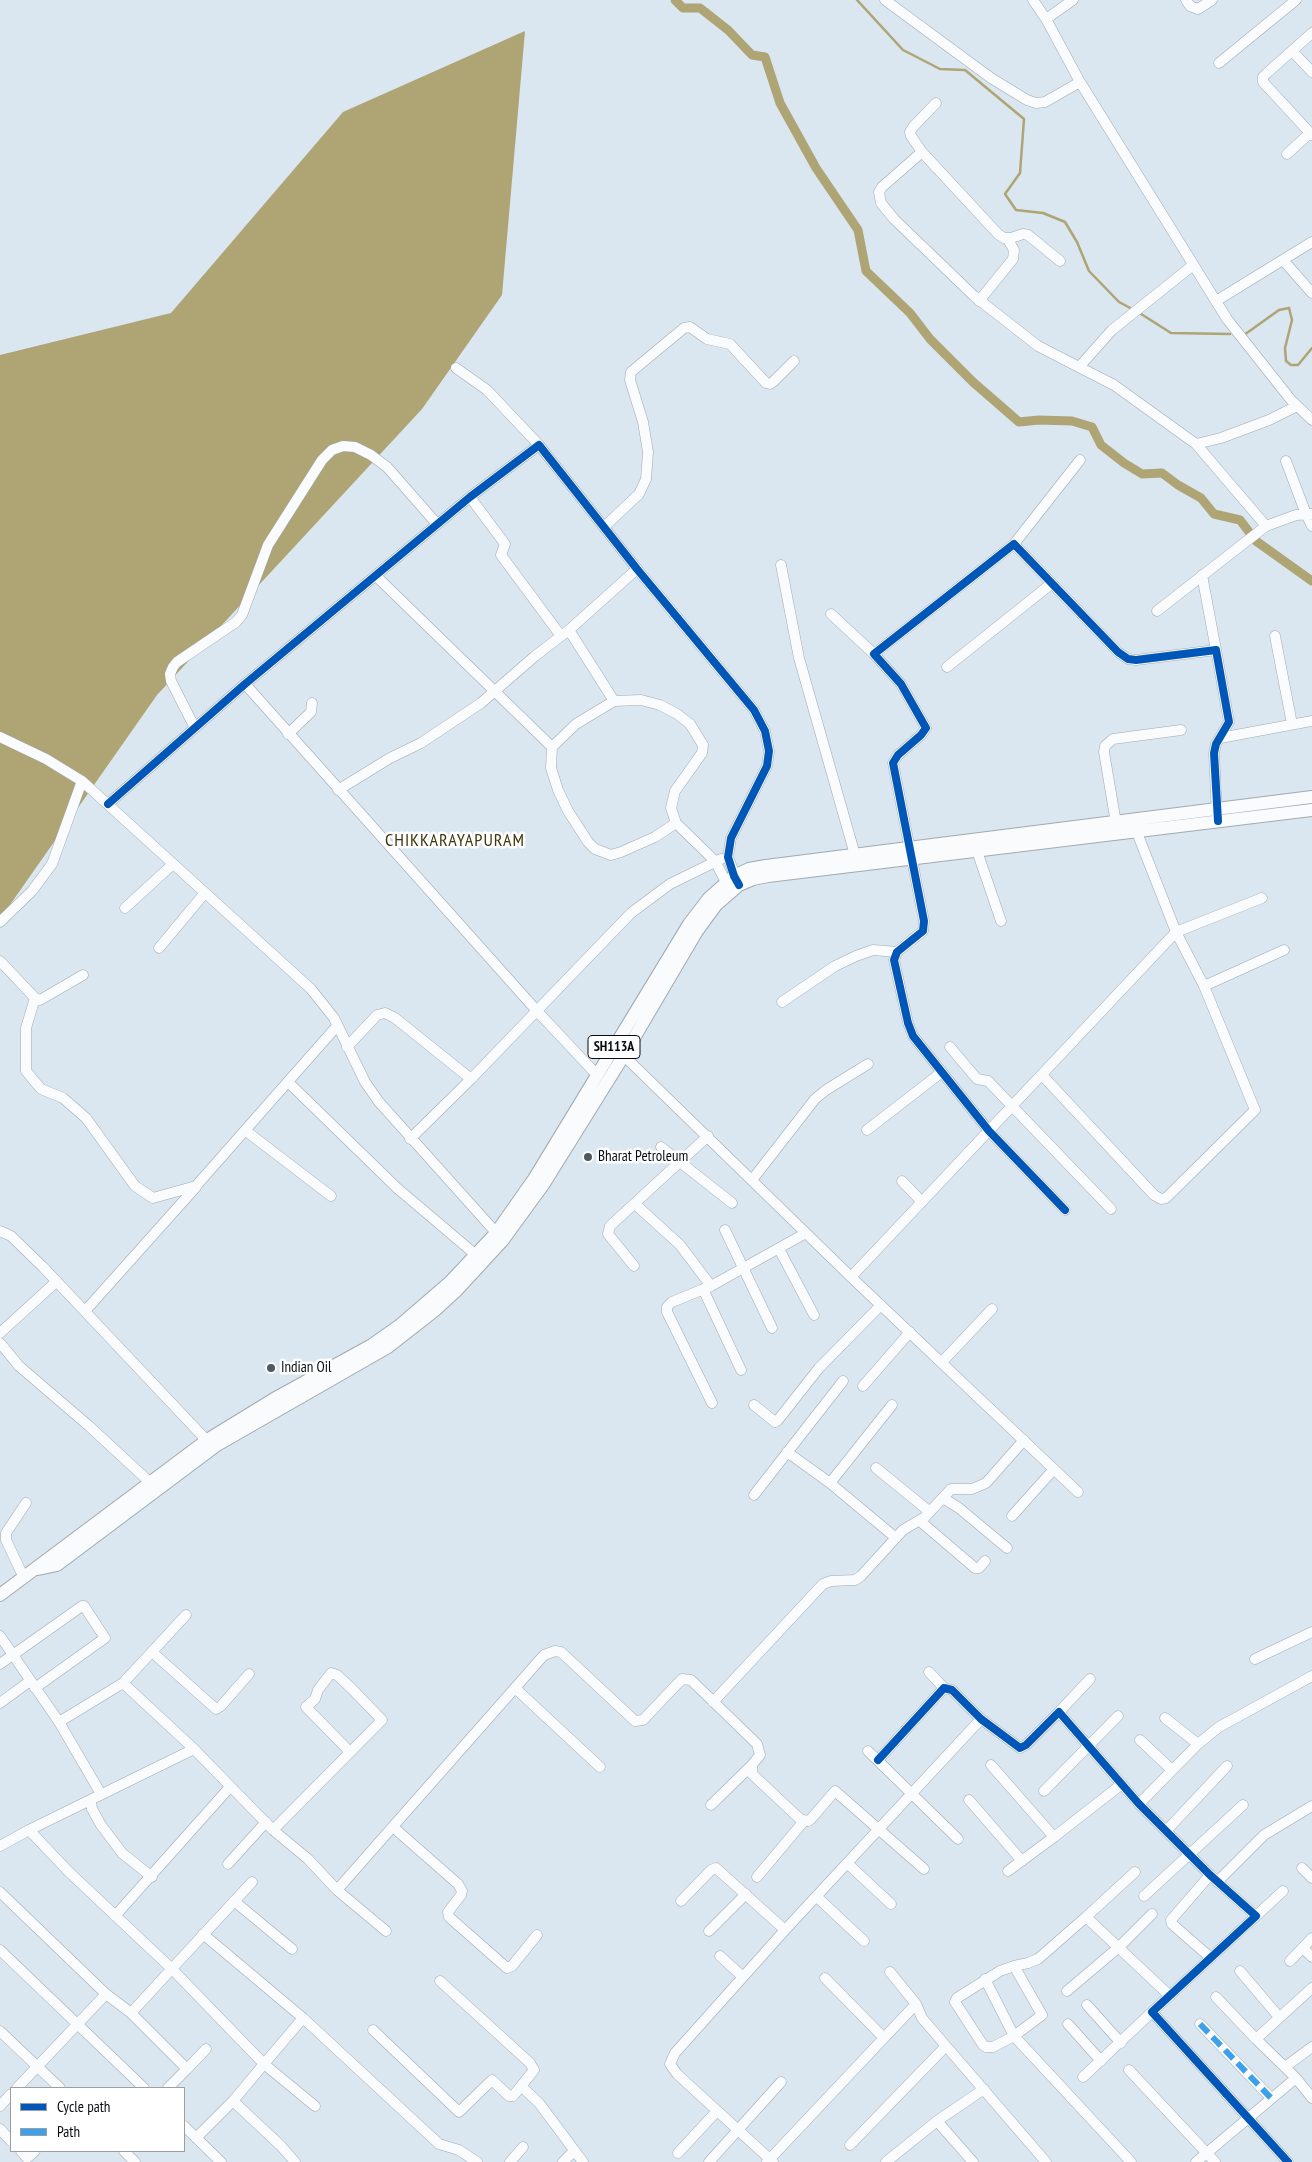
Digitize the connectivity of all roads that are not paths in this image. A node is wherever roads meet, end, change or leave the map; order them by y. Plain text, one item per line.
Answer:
1 (884, 0) edge
2 (1033, 0) edge
3 (1073, 0) edge
4 (1186, 0) edge
5 (1212, 0) edge
6 (1296, 0) edge
7 (1046, 19) junction
8 (1312, 33) edge
9 (1293, 52) junction
10 (1219, 63) dead end
11 (1312, 72) edge
12 (1080, 82) junction
13 (936, 103) dead end
14 (1311, 134) edge
15 (922, 152) junction
16 (1286, 154) dead end
17 (1007, 238) junction
18 (1312, 242) edge
19 (1283, 260) junction
20 (1060, 262) dead end
21 (1192, 266) junction
22 (1312, 293) edge
23 (979, 300) junction
24 (1216, 301) junction
25 (794, 361) dead end
26 (1080, 366) junction
27 (456, 368) dead end
28 (1297, 406) junction
29 (1312, 420) edge
30 (1196, 444) junction
31 (539, 445) junction
32 (1080, 460) dead end
33 (1286, 461) dead end
34 (470, 497) junction
35 (1309, 514) edge
36 (437, 524) junction
37 (1312, 526) edge
38 (604, 527) junction
39 (1259, 531) junction
40 (1014, 544) junction
41 (781, 565) dead end
42 (637, 569) junction
43 (1202, 575) junction
44 (376, 576) junction
45 (1051, 584) junction
46 (1157, 611) dead end
47 (831, 614) dead end
48 (565, 633) junction
49 (1276, 636) dead end
50 (1216, 650) junction
51 (874, 654) junction
52 (947, 667) dead end
53 (245, 684) junction
54 (494, 692) junction
55 (614, 701) junction
56 (312, 703) dead end
57 (1312, 721) edge
58 (1292, 724) junction
59 (195, 728) junction
60 (1181, 730) dead end
61 (288, 734) junction
62 (0, 737) edge
63 (1220, 738) junction
64 (552, 747) junction
65 (82, 781) junction
66 (338, 790) junction
67 (1312, 797) edge
68 (108, 804) junction
69 (1312, 810) edge
70 (1217, 815) junction
71 (676, 823) junction
72 (1116, 824) junction
73 (1134, 827) junction
74 (977, 851) junction
75 (910, 854) junction
76 (728, 857) junction
77 (857, 860) junction
78 (715, 861) junction
79 (173, 864) junction
80 (732, 884) junction
81 (204, 894) junction
82 (1262, 898) dead end
83 (126, 908) dead end
84 (1001, 921) dead end
85 (0, 922) edge
86 (1176, 932) junction
87 (159, 948) dead end
88 (1284, 950) dead end
89 (897, 952) junction
90 (0, 960) edge
91 (83, 975) dead end
92 (1204, 986) junction
93 (35, 998) junction
94 (782, 1002) dead end
95 (537, 1011) junction
96 (337, 1026) junction
97 (347, 1047) junction
98 (950, 1047) dead end
99 (619, 1051) junction
100 (868, 1064) dead end
101 (942, 1072) junction
102 (597, 1075) junction
103 (1042, 1075) junction
104 (471, 1079) junction
105 (288, 1082) junction
106 (1012, 1107) junction
107 (867, 1130) dead end
108 (246, 1131) junction
109 (989, 1131) junction
110 (708, 1136) junction
111 (410, 1138) junction
112 (661, 1147) dead end
113 (680, 1162) junction
114 (752, 1180) junction
115 (902, 1181) dead end
116 (196, 1186) junction
117 (332, 1196) dead end
118 (922, 1202) junction
119 (732, 1203) dead end
120 (635, 1204) junction
121 (1111, 1209) dead end
122 (1064, 1210) dead end
123 (725, 1230) dead end
124 (0, 1231) edge
125 (806, 1233) junction
126 (500, 1237) junction
127 (779, 1248) junction
128 (476, 1255) junction
129 (634, 1266) dead end
130 (744, 1267) junction
131 (851, 1277) junction
132 (56, 1282) junction
133 (707, 1288) junction
134 (881, 1305) junction
135 (86, 1310) junction
136 (992, 1310) dead end
137 (814, 1315) dead end
138 (772, 1328) dead end
139 (910, 1332) junction
140 (0, 1333) edge
141 (0, 1343) edge
142 (942, 1362) junction
143 (742, 1370) dead end
144 (843, 1381) dead end
145 (863, 1386) dead end
146 (712, 1404) dead end
147 (754, 1405) dead end
148 (892, 1405) dead end
149 (1024, 1440) junction
150 (210, 1443) junction
151 (787, 1452) junction
152 (876, 1468) dead end
153 (1054, 1469) junction
154 (830, 1483) junction
155 (153, 1486) junction
156 (1078, 1492) dead end
157 (754, 1495) dead end
158 (943, 1498) junction
159 (26, 1504) dead end
160 (930, 1512) junction
161 (1012, 1516) dead end
162 (920, 1521) junction
163 (896, 1538) junction
164 (1007, 1548) dead end
165 (985, 1561) dead end
166 (24, 1578) junction
167 (0, 1595) edge
168 (186, 1615) dead end
169 (1312, 1632) edge
170 (0, 1636) edge
171 (152, 1652) junction
172 (13, 1655) junction
173 (1255, 1659) dead end
174 (0, 1664) edge
175 (929, 1672) dead end
176 (249, 1674) dead end
177 (1312, 1676) edge
178 (1090, 1678) dead end
179 (123, 1683) junction
180 (32, 1684) junction
181 (515, 1688) junction
182 (944, 1688) junction
183 (713, 1702) junction
184 (0, 1703) edge
185 (1058, 1712) junction
186 (1118, 1716) dead end
187 (1165, 1718) dead end
188 (981, 1719) junction
189 (59, 1722) junction
190 (1140, 1740) dead end
191 (1198, 1744) junction
192 (1089, 1747) junction
193 (194, 1749) junction
194 (868, 1751) dead end
195 (350, 1752) junction
196 (878, 1760) junction
197 (991, 1765) dead end
198 (752, 1766) junction
199 (1227, 1766) dead end
200 (600, 1767) dead end
201 (1172, 1770) junction
202 (1122, 1784) junction
203 (230, 1787) junction
204 (1044, 1791) dead end
205 (913, 1793) junction
206 (101, 1794) junction
207 (969, 1800) dead end
208 (91, 1801) junction
209 (1139, 1804) junction
210 (711, 1805) dead end
211 (1243, 1805) dead end
212 (1312, 1806) edge
213 (804, 1821) junction
214 (266, 1822) junction
215 (393, 1827) junction
216 (880, 1829) junction
217 (29, 1830) junction
218 (274, 1830) junction
219 (1166, 1831) junction
220 (1054, 1837) junction
221 (958, 1839) dead end
222 (0, 1846) edge
223 (1189, 1854) junction
224 (1022, 1861) junction
225 (228, 1864) dead end
226 (848, 1864) junction
227 (1302, 1868) dead end
228 (924, 1869) dead end
229 (1008, 1871) dead end
230 (1135, 1872) dead end
231 (152, 1877) junction
232 (758, 1877) dead end
233 (1312, 1877) edge
234 (1214, 1878) junction
235 (252, 1882) dead end
236 (338, 1890) junction
237 (0, 1892) edge
238 (1283, 1892) dead end
239 (746, 1894) junction
240 (1144, 1896) dead end
241 (817, 1897) junction
242 (234, 1901) junction
243 (681, 1901) dead end
244 (891, 1904) dead end
245 (1152, 1914) dead end
246 (115, 1916) junction
247 (1256, 1916) junction
248 (1086, 1917) junction
249 (785, 1930) junction
250 (709, 1931) dead end
251 (386, 1932) dead end
252 (203, 1934) junction
253 (537, 1935) dead end
254 (1312, 1938) edge
255 (864, 1941) dead end
256 (1119, 1947) junction
257 (1303, 1948) junction
258 (292, 1949) dead end
259 (0, 1950) edge
260 (720, 1956) dead end
261 (1312, 1957) edge
262 (1211, 1958) junction
263 (1290, 1961) dead end
264 (1014, 1966) junction
265 (172, 1969) junction
266 (1240, 1971) dead end
267 (890, 1972) dead end
268 (743, 1977) junction
269 (825, 1978) dead end
270 (986, 1979) junction
271 (440, 1981) dead end
272 (1312, 1988) edge
273 (1067, 1992) dead end
274 (106, 1994) junction
275 (1170, 1996) junction
276 (1216, 1998) dead end
277 (916, 2004) junction
278 (1087, 2005) dead end
279 (1152, 2012) junction
280 (131, 2013) junction
281 (1280, 2017) junction
282 (302, 2018) junction
283 (77, 2024) junction
284 (1068, 2024) dead end
285 (1200, 2024) dead end
286 (373, 2030) dead end
287 (1, 2034) edge
288 (1014, 2036) junction
289 (884, 2038) junction
290 (1256, 2039) junction
291 (1122, 2043) junction
292 (946, 2046) junction
293 (1312, 2047) edge
294 (206, 2049) dead end
295 (1101, 2061) junction
296 (264, 2064) junction
297 (38, 2067) junction
298 (1285, 2067) junction
299 (187, 2069) junction
300 (1129, 2070) dead end
301 (1083, 2078) dead end
302 (1296, 2078) junction
303 (781, 2082) dead end
304 (522, 2086) junction
305 (18, 2087) edge
306 (59, 2087) edge
307 (143, 2087) edge
308 (169, 2087) edge
309 (984, 2090) junction
310 (10, 2097) edge
311 (1271, 2098) junction
312 (1312, 2098) edge
313 (233, 2101) junction
314 (0, 2106) edge
315 (314, 2106) dead end
316 (717, 2111) junction
317 (1248, 2118) junction
318 (937, 2122) junction
319 (185, 2127) edge
320 (0, 2128) edge
321 (738, 2130) junction
322 (196, 2138) junction
323 (10, 2139) edge
324 (850, 2145) dead end
325 (523, 2147) dead end
326 (574, 2151) junction
327 (22, 2152) edge
328 (34, 2152) edge
329 (125, 2152) edge
330 (678, 2152) dead end
331 (1207, 2153) junction
332 (770, 2161) edge
333 (135, 2162) edge
334 (221, 2162) edge
335 (295, 2162) edge
336 (477, 2162) edge
337 (510, 2162) edge
338 (563, 2162) edge
339 (583, 2162) edge
340 (709, 2162) edge
341 (886, 2162) edge
342 (972, 2162) edge
343 (1046, 2162) edge
344 (1131, 2162) edge
345 (1196, 2162) edge
346 (1215, 2162) edge
347 (1288, 2162) edge

1 - 12 street
2 - 7 street
3 - 7 street
4 - 5 street
6 - 10 street
7 - 12 street
8 - 9 street
9 - 11 street
9 - 14 street
12 - 21 street
13 - 15 street
14 - 16 street
15 - 17 street
15 - 23 street
17 - 20 street
17 - 23 street
18 - 19 street
19 - 22 street
19 - 24 street
21 - 24 street
21 - 26 street
23 - 26 street
24 - 28 street
25 - 38 street
26 - 30 street
27 - 31 street
28 - 29 street
28 - 30 street
30 - 39 street
31 - 34 street
31 - 38 street
32 - 40 street
33 - 35 street
34 - 36 street
34 - 48 street
35 - 37 street
35 - 39 street
36 - 44 street
36 - 59 street
38 - 42 street
39 - 43 street
40 - 45 street
40 - 51 street
41 - 77 street
42 - 48 street
42 - 76 street
43 - 46 street
43 - 50 street
44 - 53 street
44 - 54 street
45 - 50 street
45 - 52 street
47 - 51 street
48 - 54 street
48 - 55 street
49 - 58 street
50 - 63 street
51 - 75 street
53 - 59 street
53 - 61 street
54 - 64 street
54 - 66 street
55 - 64 street
55 - 71 street
56 - 61 street
57 - 58 street
58 - 63 street
59 - 68 street
60 - 72 street
61 - 66 street
62 - 65 street
63 - 70 street
64 - 71 street
65 - 68 street
65 - 85 street
66 - 95 street
67 - 70 main road, SH113A
68 - 79 street
69 - 70 main road, SH113A
70 - 73 main road, SH113A
71 - 78 street
72 - 73 main road, SH113A
72 - 75 main road, SH113A
73 - 74 main road, SH113A
73 - 86 street
74 - 75 main road, SH113A
74 - 84 street
75 - 77 main road, SH113A
75 - 89 street
76 - 78 street
76 - 80 street
77 - 80 main road, SH113A
78 - 80 street
78 - 95 street
79 - 81 street
79 - 83 street
80 - 99 main road, SH113A
81 - 87 street
81 - 96 street
82 - 86 street
86 - 92 street
86 - 103 street
88 - 92 street
89 - 94 street
89 - 101 street
90 - 93 street
91 - 93 street
92 - 103 street
93 - 116 street
95 - 102 street
95 - 104 street
96 - 97 street
96 - 105 street
97 - 104 street
97 - 111 street
98 - 106 street
99 - 102 main road, SH113A
99 - 110 street
99 - 126 main road, SH113A
100 - 114 street
101 - 107 street
101 - 109 street
102 - 126 main road, SH113A
103 - 106 street
104 - 111 street
105 - 108 street
105 - 128 street
106 - 109 street
106 - 121 street
108 - 116 street
108 - 117 street
109 - 118 street
109 - 122 street
110 - 113 street
110 - 114 street
111 - 126 street
112 - 113 street
113 - 119 street
113 - 120 street
114 - 125 street
115 - 118 street
116 - 135 street
118 - 131 street
120 - 129 street
120 - 133 street
123 - 130 street
124 - 132 street
125 - 127 street
125 - 131 street
126 - 128 main road, SH113A
126 - 150 main road, SH113A
127 - 130 street
127 - 137 street
128 - 150 main road, SH113A
130 - 133 street
130 - 138 street
131 - 134 street
132 - 135 street
132 - 140 street
133 - 143 street
133 - 146 street
134 - 139 street
134 - 147 street
135 - 150 street
136 - 142 street
139 - 142 street
139 - 145 street
141 - 155 street
142 - 149 street
144 - 151 street
148 - 154 street
149 - 153 street
149 - 158 street
150 - 155 main road, SH113A
151 - 154 street
151 - 157 street
152 - 160 street
153 - 156 street
153 - 161 street
154 - 163 street
155 - 166 main road, SH113A
158 - 160 street
158 - 164 street
159 - 166 street
160 - 162 street
162 - 163 street
162 - 165 street
163 - 183 street
166 - 167 main road, SH113A
168 - 171 street
169 - 173 street
170 - 172 street
171 - 176 street
171 - 179 street
172 - 174 street
172 - 180 street
172 - 180 street
175 - 182 street
177 - 191 street
178 - 185 street
179 - 189 street
179 - 193 street
180 - 184 street
180 - 189 street
181 - 183 street
181 - 200 street
181 - 215 street
182 - 188 street
182 - 196 street
183 - 198 street
185 - 188 street
185 - 192 street
186 - 192 street
187 - 191 street
188 - 205 street
189 - 206 street
190 - 201 street
191 - 201 street
192 - 202 street
192 - 204 street
193 - 203 street
193 - 206 street
194 - 196 street
195 - 195 street
195 - 218 street
196 - 205 street
197 - 220 street
198 - 210 street
198 - 213 street
199 - 219 street
201 - 209 street
202 - 209 street
202 - 220 street
203 - 214 street
203 - 231 street
205 - 216 street
205 - 221 street
206 - 208 street
207 - 224 street
208 - 217 street
208 - 231 street
209 - 219 street
211 - 223 street
212 - 234 street
213 - 216 street
213 - 232 street
214 - 218 street
214 - 225 street
215 - 236 street
215 - 253 street
216 - 226 street
216 - 228 street
217 - 222 street
217 - 246 street
218 - 236 street
219 - 223 street
220 - 224 street
223 - 234 street
223 - 240 street
224 - 229 street
226 - 241 street
226 - 244 street
227 - 233 street
230 - 248 street
231 - 246 street
234 - 247 street
234 - 262 street
235 - 242 street
236 - 251 street
237 - 274 street
238 - 247 street
239 - 243 street
239 - 249 street
239 - 250 street
241 - 249 street
241 - 255 street
242 - 252 street
242 - 258 street
245 - 256 street
246 - 265 street
247 - 262 street
248 - 256 street
248 - 264 street
249 - 268 street
252 - 265 street
252 - 282 street
254 - 257 street
256 - 273 street
256 - 275 street
257 - 261 street
257 - 263 street
259 - 283 street
260 - 268 street
262 - 275 street
264 - 270 street
264 - 288 street
265 - 280 street
265 - 296 street
266 - 281 street
267 - 277 street
268 - 316 street
269 - 289 street
270 - 288 street
270 - 288 street
271 - 304 street
272 - 281 street
274 - 280 street
274 - 283 street
275 - 279 street
276 - 290 street
277 - 289 street
277 - 292 street
278 - 291 street
279 - 291 street
279 - 317 street
280 - 299 street
281 - 290 street
282 - 296 street
282 - 336 street
283 - 297 street
283 - 307 street
284 - 295 street
285 - 311 street
286 - 304 street
287 - 297 street
288 - 344 street
289 - 332 street
290 - 298 street
291 - 295 street
292 - 309 street
292 - 324 street
293 - 298 street
294 - 299 street
295 - 301 street
296 - 313 street
296 - 315 street
297 - 305 street
297 - 306 street
298 - 302 street
299 - 308 street
300 - 331 street
302 - 311 street
302 - 312 street
303 - 321 street
304 - 326 street
309 - 318 street
309 - 343 street
310 - 314 street
311 - 317 street
313 - 322 street
313 - 335 street
316 - 321 street
316 - 330 street
317 - 331 street
317 - 347 street
318 - 341 street
318 - 342 street
319 - 322 street
320 - 323 street
321 - 332 street
321 - 340 street
322 - 334 street
325 - 337 street
326 - 338 street
326 - 339 street
327 - 328 street
329 - 333 street
331 - 345 street
331 - 346 street

